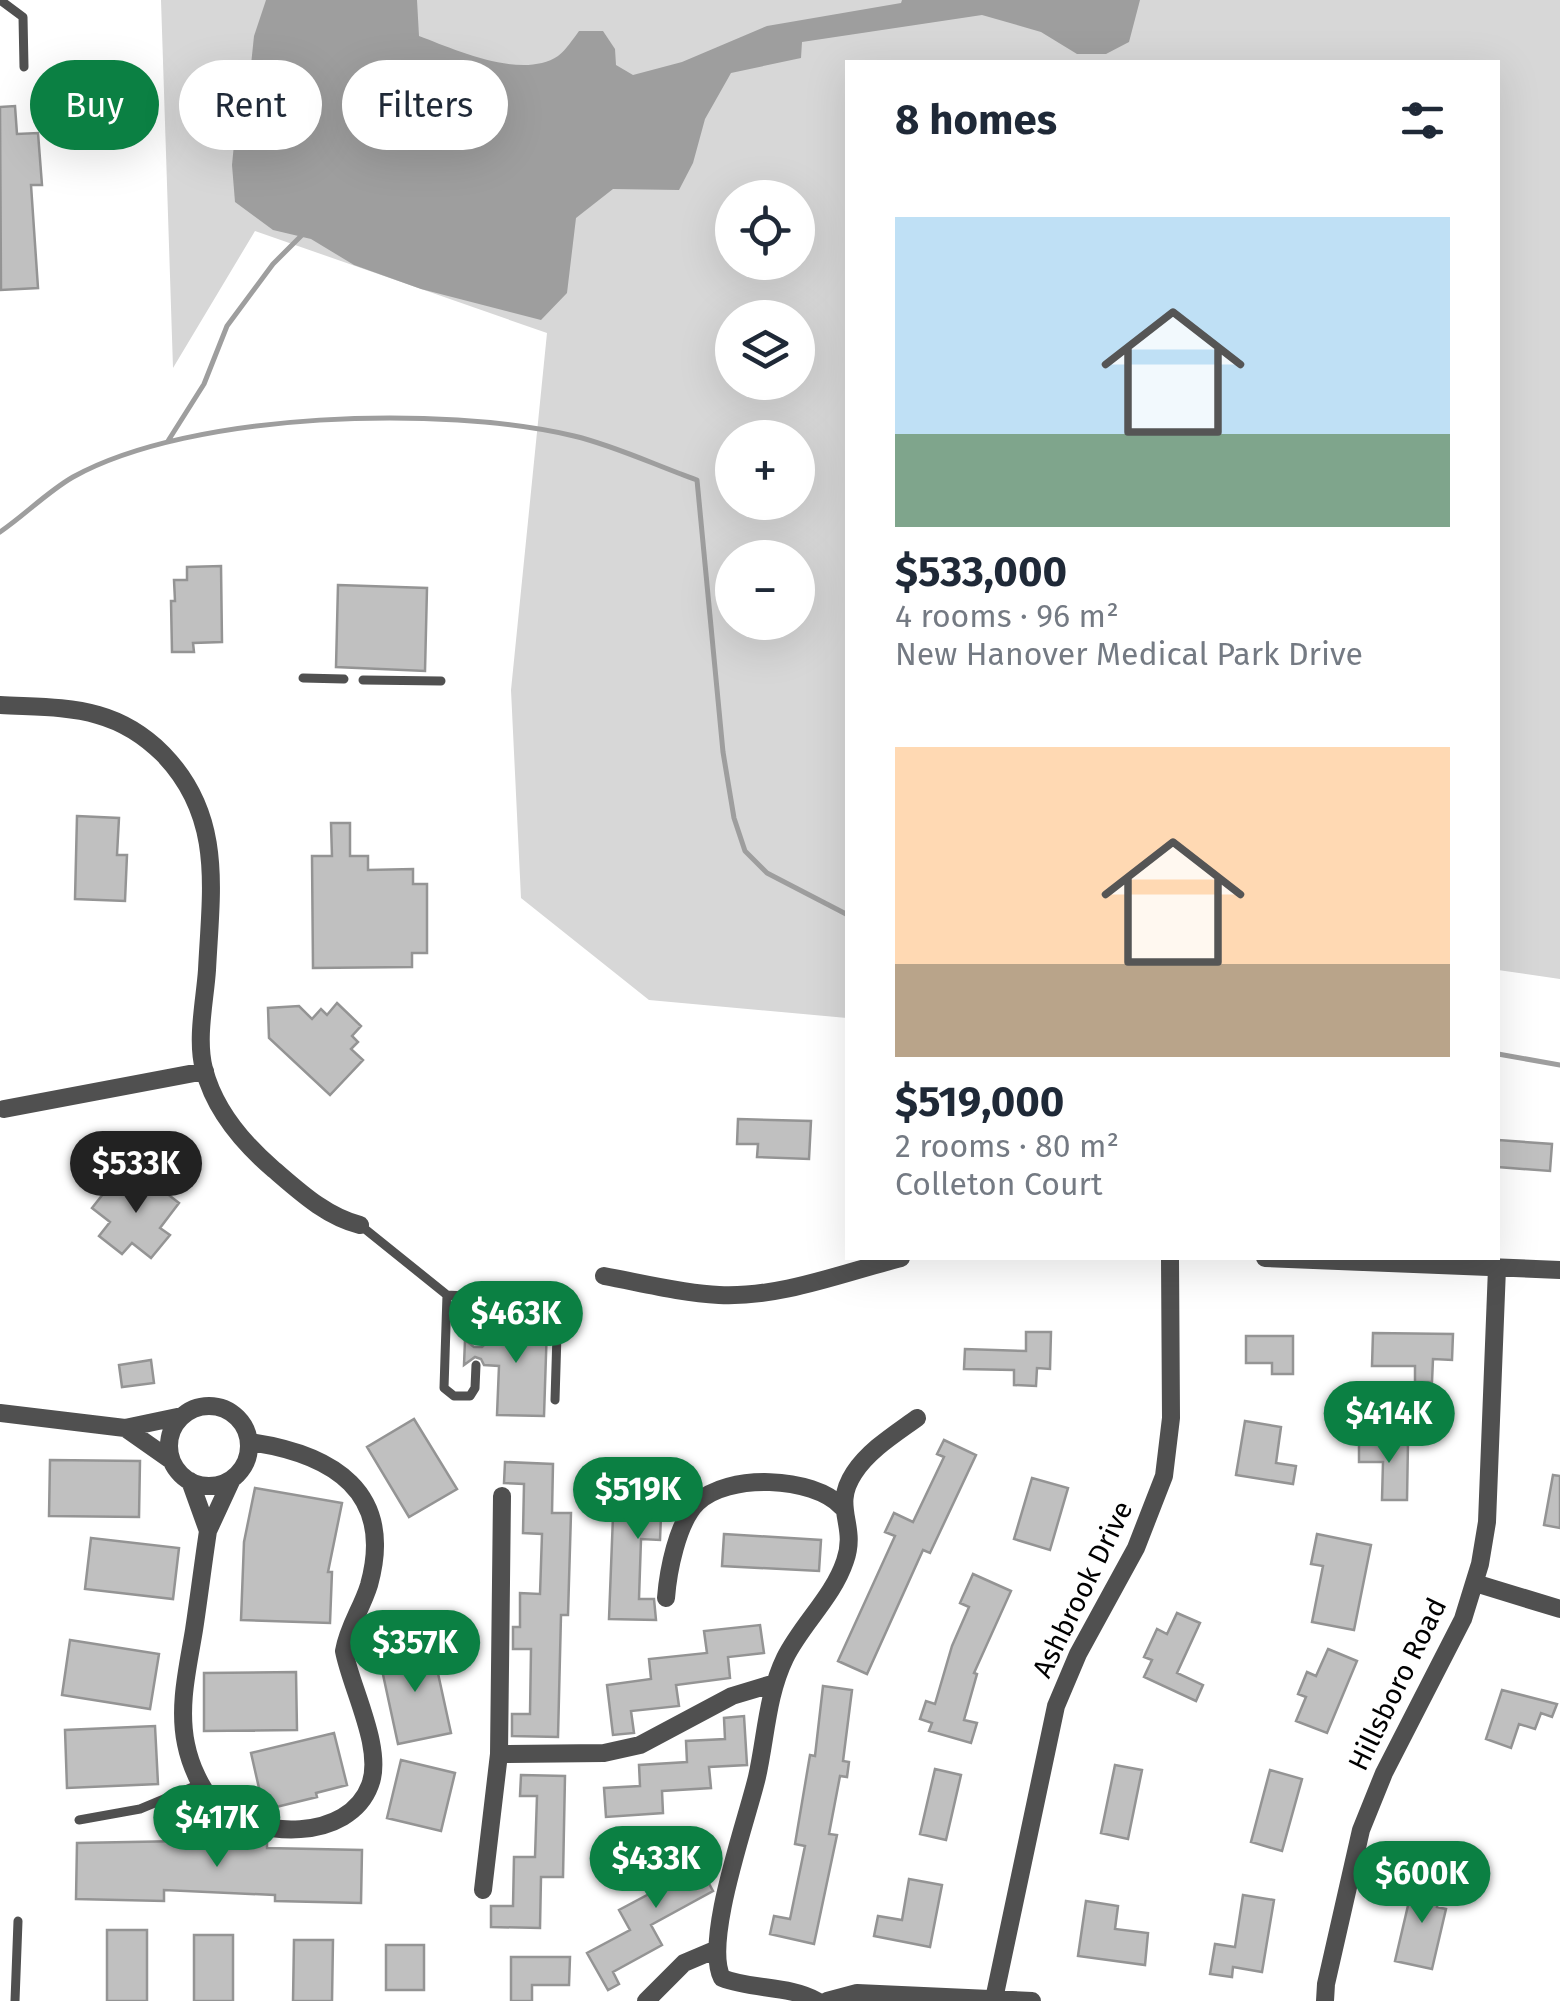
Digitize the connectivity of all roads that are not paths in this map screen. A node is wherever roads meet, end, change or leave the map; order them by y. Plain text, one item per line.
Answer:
1 (0, 0) edge
2 (24, 67) dead end
3 (303, 678) dead end
4 (344, 680) dead end
5 (362, 680) dead end
6 (441, 682) dead end
7 (0, 704) edge
8 (204, 1071) junction
9 (4, 1109) dead end
10 (360, 1224) joint
11 (894, 1260) edge
12 (1170, 1260) edge
13 (1311, 1260) edge
14 (1497, 1268) junction
15 (1560, 1270) edge
16 (604, 1276) dead end
17 (447, 1295) junction
18 (478, 1298) junction
19 (477, 1340) dead end
20 (476, 1365) dead end
21 (555, 1400) dead end
22 (0, 1413) edge
23 (182, 1416) junction
24 (916, 1418) dead end
25 (125, 1428) junction
26 (250, 1442) junction
27 (172, 1461) junction
28 (232, 1479) junction
29 (190, 1481) junction
30 (502, 1496) dead end
31 (842, 1507) junction
32 (208, 1531) junction
33 (1475, 1583) junction
34 (666, 1598) dead end
35 (1560, 1609) edge
36 (775, 1683) junction
37 (499, 1754) junction
38 (201, 1784) junction
39 (79, 1820) dead end
40 (483, 1890) dead end
41 (18, 1921) dead end
42 (717, 1949) junction
43 (994, 1999) edge
44 (15, 2001) edge
45 (646, 2001) edge
46 (818, 2001) edge
47 (827, 2001) edge
48 (1032, 2001) edge
49 (1326, 2001) edge

1 - 2 lane
3 - 4 lane
5 - 6 lane
7 - 8 street
8 - 9 street
8 - 10 street
10 - 17 lane
11 - 16 street
12 - 43 street, Ashbrook Drive
13 - 14 street
14 - 15 street
14 - 33 street, Hillsboro Road
17 - 18 lane
17 - 20 lane
18 - 19 lane
18 - 21 lane
22 - 25 street
23 - 25 street
23 - 26 street
23 - 27 street
24 - 31 street
25 - 27 street
26 - 28 street
26 - 38 street
27 - 29 street
28 - 29 street
28 - 32 street
29 - 32 street
30 - 37 street
31 - 34 street
31 - 36 street
32 - 38 street
33 - 35 street
33 - 49 street, Hillsboro Road
36 - 37 street
36 - 42 street
37 - 40 street
38 - 39 lane
41 - 44 lane
42 - 45 street
42 - 46 street
43 - 47 street
43 - 48 street

